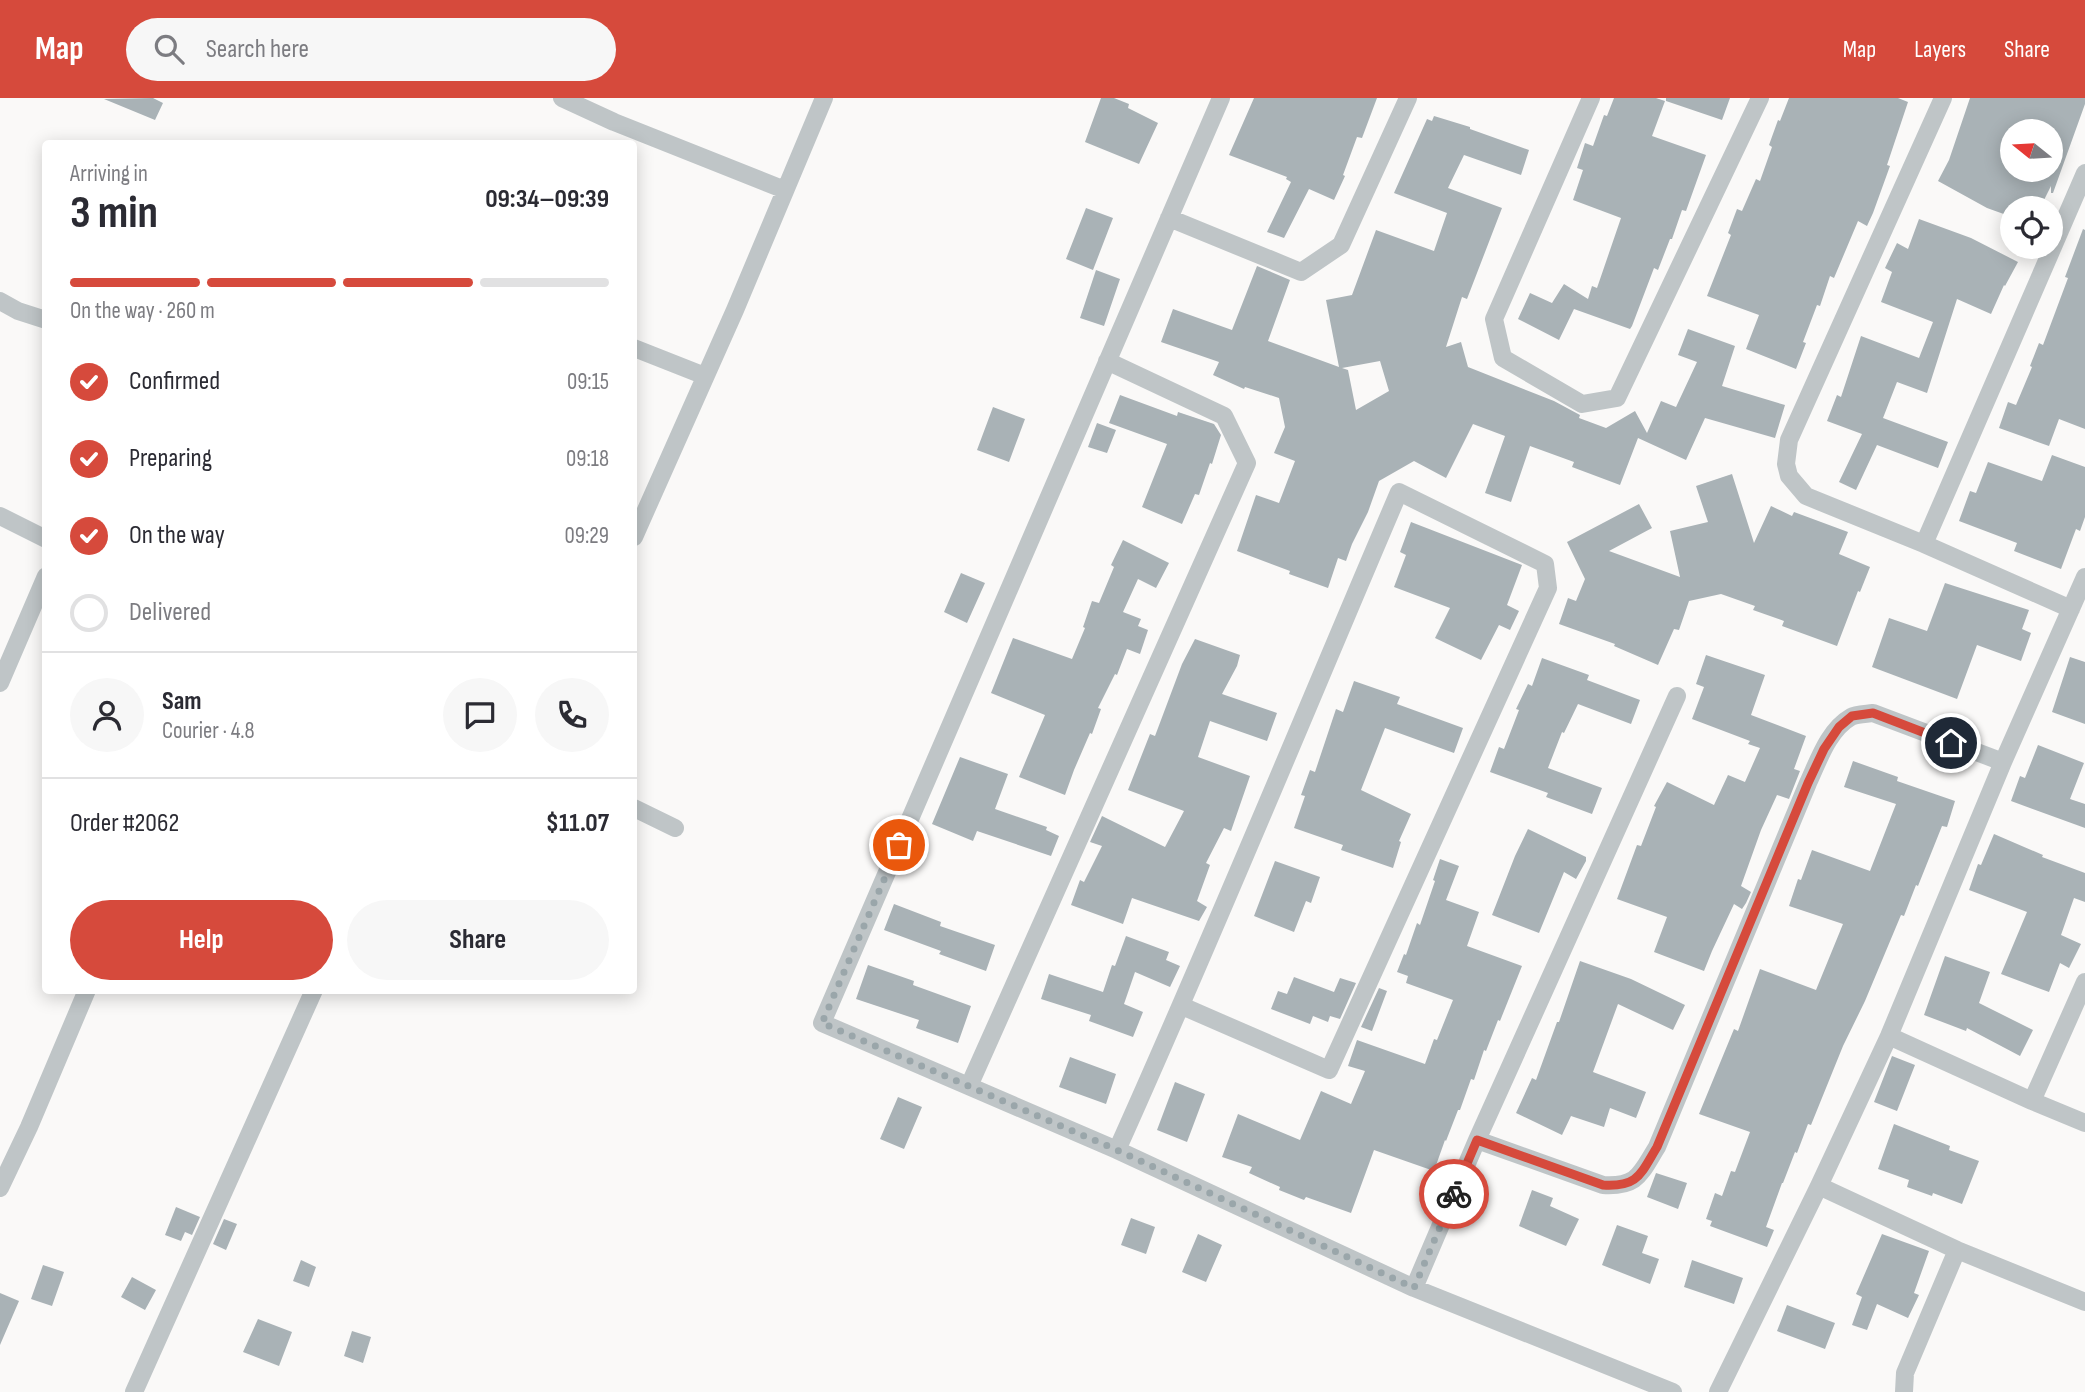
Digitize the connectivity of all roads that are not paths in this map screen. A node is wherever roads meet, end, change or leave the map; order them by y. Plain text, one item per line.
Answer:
1 (562, 98) edge
2 (824, 98) edge
3 (1221, 98) edge
4 (1408, 98) edge
5 (1591, 98) edge
6 (1760, 98) edge
7 (1943, 98) edge
8 (2085, 173) edge
9 (785, 190) junction
10 (1169, 218) junction
11 (0, 302) edge
12 (42, 319) edge
13 (637, 349) edge
14 (1107, 361) junction
15 (705, 376) junction
16 (0, 516) edge
17 (637, 530) edge
18 (42, 536) edge
19 (1924, 544) junction
20 (2085, 577) edge
21 (42, 585) edge
22 (2071, 609) junction
23 (0, 684) edge
24 (1676, 696) dead end
25 (2003, 762) junction
26 (637, 809) edge
27 (675, 828) dead end
28 (2085, 982) edge
29 (85, 994) edge
30 (312, 994) edge
31 (1182, 1006) junction
32 (1889, 1036) junction
33 (969, 1086) junction
34 (2032, 1101) junction
35 (2085, 1123) edge
36 (1477, 1140) junction
37 (1117, 1150) junction
38 (1819, 1186) junction
39 (0, 1188) edge
40 (1957, 1250) junction
41 (1414, 1288) junction
42 (2085, 1302) edge
43 (134, 1392) edge
44 (1673, 1392) edge
45 (1718, 1392) edge
46 (1904, 1392) edge

1 - 9 street
2 - 9 street
3 - 10 street
4 - 10 street
5 - 6 street
7 - 19 street
8 - 19 street
9 - 15 street
10 - 14 street
11 - 12 street
13 - 15 street
14 - 33 street
14 - 33 street
15 - 17 street
16 - 18 street
19 - 22 street
20 - 22 street
21 - 23 street
22 - 25 street
24 - 36 street
25 - 32 street
25 - 36 street
26 - 27 street
28 - 34 street
29 - 39 street
30 - 43 street
31 - 31 street
31 - 37 street
32 - 34 street
32 - 38 street
33 - 37 street
34 - 35 street
36 - 41 street
37 - 41 street
38 - 40 street
38 - 45 street
40 - 42 street
40 - 46 street
41 - 44 street

